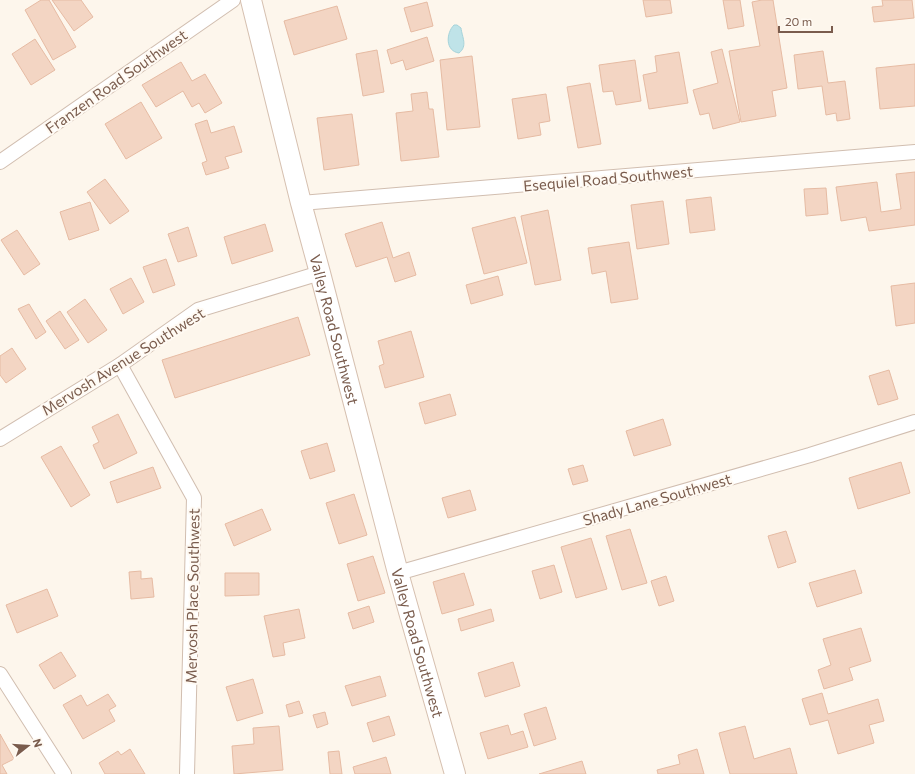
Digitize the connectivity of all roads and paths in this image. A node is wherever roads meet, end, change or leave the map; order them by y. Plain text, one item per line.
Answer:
1 (233, 0) edge
2 (252, 0) edge
3 (915, 152) edge
4 (0, 162) edge
5 (301, 203) junction
6 (320, 273) junction
7 (120, 365) junction
8 (915, 422) edge
9 (0, 439) edge
10 (398, 573) junction
11 (0, 674) edge
12 (64, 774) edge
13 (187, 774) edge
14 (455, 774) edge

1 - 4 street, Franzen Road Southwest
2 - 5 street, Valley Road Southwest
3 - 5 street, Esequiel Road Southwest
5 - 6 street, Valley Road Southwest
6 - 7 street, Mervosh Avenue Southwest
6 - 10 street, Valley Road Southwest
7 - 9 street, Mervosh Avenue Southwest
7 - 13 street, Mervosh Place Southwest
8 - 10 street, Shady Lane Southwest
10 - 14 street, Valley Road Southwest
11 - 12 street

